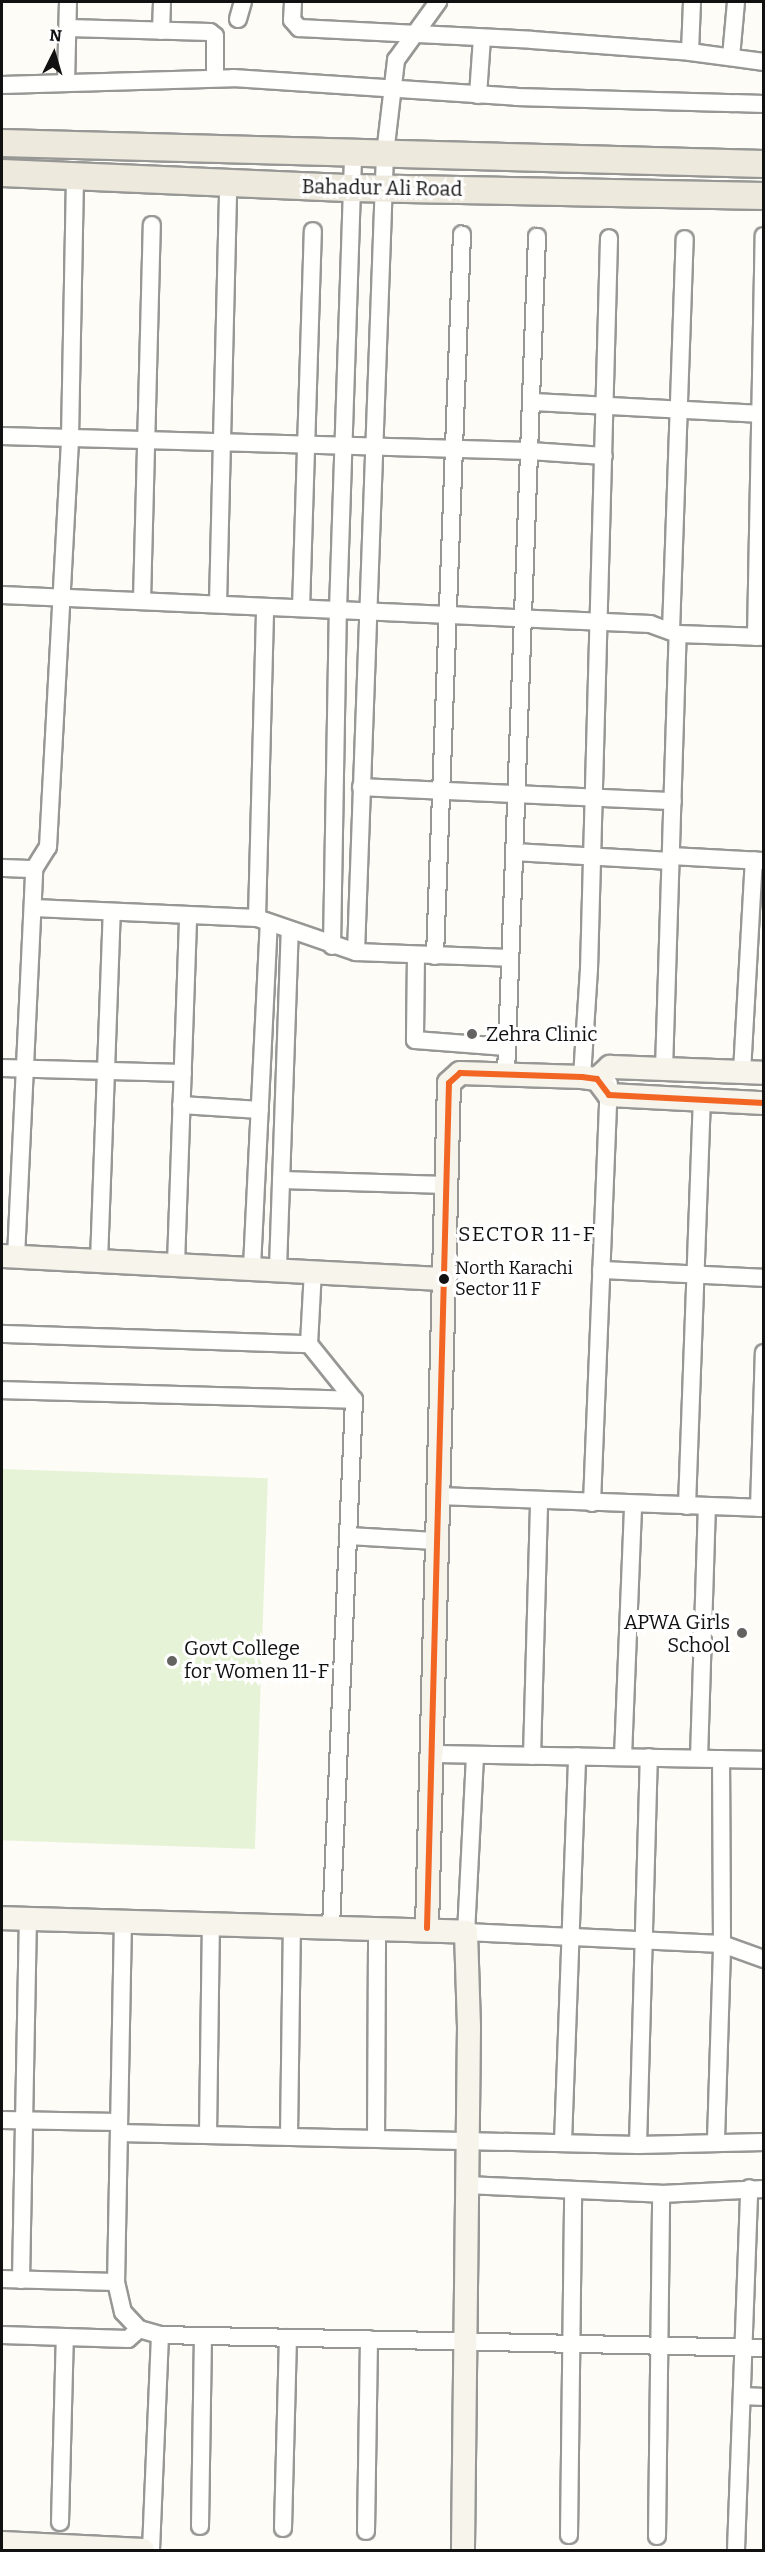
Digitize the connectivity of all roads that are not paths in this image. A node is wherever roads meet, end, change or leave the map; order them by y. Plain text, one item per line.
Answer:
1 (68, 2) edge
2 (162, 2) edge
3 (243, 2) edge
4 (293, 2) edge
5 (438, 2) edge
6 (692, 2) edge
7 (736, 2) edge
8 (238, 19) dead end
9 (68, 28) junction
10 (161, 31) junction
11 (415, 36) junction
12 (482, 38) junction
13 (690, 52) junction
14 (731, 57) junction
15 (764, 62) edge
16 (215, 78) junction
17 (66, 82) junction
18 (2, 85) edge
19 (392, 90) junction
20 (478, 95) junction
21 (764, 104) edge
22 (2, 143) edge
23 (353, 153) junction
24 (385, 153) junction
25 (764, 164) edge
26 (2, 172) edge
27 (75, 176) junction
28 (228, 183) junction
29 (352, 188) junction
30 (384, 189) junction
31 (764, 196) edge
32 (152, 225) dead end
33 (313, 231) dead end
34 (462, 235) dead end
35 (764, 236) edge
36 (537, 237) dead end
37 (609, 238) dead end
38 (685, 239) dead end
39 (532, 402) junction
40 (605, 406) junction
41 (679, 410) junction
42 (762, 414) edge
43 (2, 436) edge
44 (70, 438) junction
45 (146, 440) junction
46 (222, 442) junction
47 (306, 444) junction
48 (343, 445) junction
49 (374, 446) junction
50 (454, 448) junction
51 (530, 451) junction
52 (604, 456) junction
53 (2, 595) edge
54 (61, 596) junction
55 (142, 600) junction
56 (218, 604) junction
57 (266, 607) junction
58 (301, 608) junction
59 (338, 610) junction
60 (368, 612) junction
61 (448, 615) junction
62 (523, 619) junction
63 (600, 622) junction
64 (675, 633) junction
65 (760, 637) edge
66 (361, 787) junction
67 (441, 790) junction
68 (516, 794) junction
69 (595, 797) junction
70 (673, 801) junction
71 (514, 852) junction
72 (593, 856) junction
73 (671, 859) junction
74 (759, 861) edge
75 (2, 868) edge
76 (34, 869) junction
77 (34, 908) junction
78 (112, 912) junction
79 (188, 915) junction
80 (263, 921) junction
81 (290, 931) junction
82 (332, 946) junction
83 (356, 952) junction
84 (416, 955) junction
85 (435, 956) junction
86 (509, 958) junction
87 (506, 1047) junction
88 (2, 1068) edge
89 (25, 1069) junction
90 (664, 1069) junction
91 (106, 1071) junction
92 (183, 1073) junction
93 (753, 1073) edge
94 (506, 1074) junction
95 (599, 1080) junction
96 (702, 1101) junction
97 (764, 1103) edge
98 (182, 1105) junction
99 (260, 1110) junction
100 (281, 1179) junction
101 (447, 1185) junction
102 (9, 1257) edge
103 (99, 1261) junction
104 (176, 1264) junction
105 (252, 1267) junction
106 (278, 1268) junction
107 (602, 1269) junction
108 (313, 1270) junction
109 (695, 1275) junction
110 (764, 1278) edge
111 (444, 1279) junction
112 (2, 1334) edge
113 (309, 1344) junction
114 (764, 1353) edge
115 (2, 1390) edge
116 (354, 1400) junction
117 (439, 1496) junction
118 (539, 1500) junction
119 (592, 1503) junction
120 (633, 1505) junction
121 (687, 1506) junction
122 (707, 1507) junction
123 (761, 1508) edge
124 (348, 1536) junction
125 (436, 1541) junction
126 (430, 1754) junction
127 (475, 1756) junction
128 (532, 1756) junction
129 (577, 1756) junction
130 (623, 1757) junction
131 (649, 1757) junction
132 (699, 1758) junction
133 (721, 1759) junction
134 (764, 1760) edge
135 (2, 1918) edge
136 (28, 1918) junction
137 (123, 1920) junction
138 (211, 1923) junction
139 (292, 1925) junction
140 (331, 1926) junction
141 (377, 1927) junction
142 (427, 1928) junction
143 (466, 1932) junction
144 (570, 1936) junction
145 (644, 1940) junction
146 (722, 1944) junction
147 (764, 1959) edge
148 (2, 2120) edge
149 (24, 2120) junction
150 (119, 2127) junction
151 (208, 2134) junction
152 (289, 2135) junction
153 (376, 2137) junction
154 (468, 2139) junction
155 (716, 2140) junction
156 (563, 2142) junction
157 (764, 2142) edge
158 (638, 2145) junction
159 (466, 2186) junction
160 (756, 2188) edge
161 (573, 2190) junction
162 (661, 2194) junction
163 (2, 2279) edge
164 (21, 2280) junction
165 (116, 2282) junction
166 (139, 2329) junction
167 (2, 2335) edge
168 (160, 2335) junction
169 (203, 2336) junction
170 (65, 2337) junction
171 (288, 2338) junction
172 (369, 2339) junction
173 (465, 2342) junction
174 (572, 2344) junction
175 (659, 2346) junction
176 (745, 2348) junction
177 (764, 2348) edge
178 (743, 2396) junction
179 (764, 2397) edge
180 (60, 2522) dead end
181 (200, 2526) dead end
182 (283, 2528) dead end
183 (366, 2531) dead end
184 (570, 2535) dead end
185 (657, 2536) dead end
186 (2, 2544) edge
187 (143, 2550) edge
188 (151, 2550) edge
189 (463, 2550) edge
190 (736, 2550) edge

1 - 9 street
2 - 10 street
3 - 8 street
4 - 11 street
5 - 11 street
6 - 13 street
7 - 14 street
9 - 10 street
9 - 17 street
10 - 16 street
11 - 12 street
11 - 19 street
12 - 13 street
12 - 20 street
13 - 14 street
14 - 15 street
16 - 17 street
16 - 19 street
17 - 18 street
19 - 20 street
19 - 24 street
20 - 21 street
22 - 23 main road, Bahadur Ali Road
23 - 24 main road, Bahadur Ali Road
23 - 29 street
24 - 25 main road, Bahadur Ali Road
24 - 30 street
26 - 27 main road, Bahadur Ali Road
27 - 28 main road, Bahadur Ali Road
27 - 44 street
28 - 29 main road, Bahadur Ali Road
28 - 46 street
29 - 30 main road, Bahadur Ali Road
29 - 48 street
30 - 31 main road, Bahadur Ali Road
30 - 49 street
32 - 45 street
33 - 47 street
34 - 50 street
35 - 42 street
36 - 39 street
37 - 40 street
38 - 41 street
39 - 40 street
39 - 51 street
40 - 41 street
40 - 52 street
41 - 42 street
41 - 64 street
42 - 65 street
43 - 44 street
44 - 45 street
44 - 54 street
45 - 46 street
45 - 55 street
46 - 47 street
46 - 56 street
47 - 48 street
47 - 58 street
48 - 49 street
48 - 59 street
49 - 50 street
49 - 60 street
50 - 51 street
50 - 61 street
51 - 52 street
51 - 62 street
52 - 63 street
53 - 54 street
54 - 55 street
54 - 76 street
55 - 56 street
56 - 57 street
57 - 58 street
57 - 80 street
58 - 59 street
59 - 60 street
59 - 82 street
60 - 61 street
60 - 66 street
61 - 62 street
61 - 67 street
62 - 63 street
62 - 68 street
63 - 64 street
63 - 69 street
64 - 65 street
64 - 70 street
66 - 67 street
66 - 83 street
67 - 68 street
67 - 85 street
68 - 69 street
68 - 71 street
69 - 70 street
69 - 72 street
70 - 73 street
71 - 72 street
71 - 86 street
72 - 73 street
72 - 95 street
73 - 74 street
73 - 90 street
74 - 93 street
75 - 76 street
76 - 77 street
77 - 78 street
77 - 89 street
78 - 79 street
78 - 91 street
79 - 80 street
79 - 92 street
80 - 81 street
80 - 99 street
81 - 82 street
81 - 100 street
82 - 83 street
83 - 84 street
84 - 85 street
84 - 87 street
85 - 86 street
86 - 87 street
87 - 94 street
88 - 89 street
89 - 91 street
89 - 102 street
90 - 93 street
90 - 95 street
91 - 92 street
91 - 103 street
92 - 98 street
94 - 95 street
94 - 101 street
95 - 96 street
95 - 107 street
96 - 97 street
96 - 109 street
98 - 99 street
98 - 104 street
99 - 105 street
100 - 101 street
100 - 106 street
101 - 111 street
102 - 103 street
103 - 104 street
104 - 105 street
105 - 106 street
106 - 108 street
107 - 109 street
107 - 119 street
108 - 111 street
108 - 113 street
109 - 110 street
109 - 121 street
111 - 117 street
112 - 113 street
113 - 116 street
114 - 123 street
115 - 116 street
116 - 124 street
117 - 118 street
117 - 125 street
118 - 119 street
118 - 128 street
119 - 120 street
120 - 121 street
120 - 130 street
121 - 122 street
122 - 123 street
122 - 132 street
124 - 125 street
124 - 140 street
125 - 126 street
126 - 127 street
126 - 142 street
127 - 128 street
127 - 143 street
128 - 129 street
129 - 130 street
129 - 144 street
130 - 131 street
131 - 132 street
131 - 145 street
132 - 133 street
133 - 134 street
133 - 146 street
135 - 136 street
136 - 137 street
136 - 149 street
137 - 138 street
137 - 150 street
138 - 139 street
138 - 151 street
139 - 140 street
139 - 152 street
140 - 141 street
141 - 142 street
141 - 153 street
142 - 143 street
143 - 144 street
143 - 154 street
144 - 145 street
144 - 156 street
145 - 146 street
145 - 158 street
146 - 147 street
146 - 155 street
148 - 149 street
149 - 150 street
149 - 164 street
150 - 151 street
150 - 165 street
151 - 152 street
152 - 153 street
153 - 154 street
154 - 156 street
154 - 159 street
155 - 157 street
155 - 158 street
156 - 158 street
159 - 161 street
159 - 173 street
160 - 162 street
160 - 176 street
161 - 162 street
161 - 174 street
162 - 175 street
163 - 164 street
164 - 165 street
165 - 166 street
166 - 168 street
166 - 170 street
167 - 170 street
168 - 169 street
168 - 188 street
169 - 171 street
169 - 181 street
170 - 180 street
171 - 172 street
171 - 182 street
172 - 173 street
172 - 183 street
173 - 174 street
173 - 189 street
174 - 175 street
174 - 184 street
175 - 176 street
175 - 185 street
176 - 177 street
176 - 178 street
178 - 179 street
178 - 190 street
186 - 187 street

